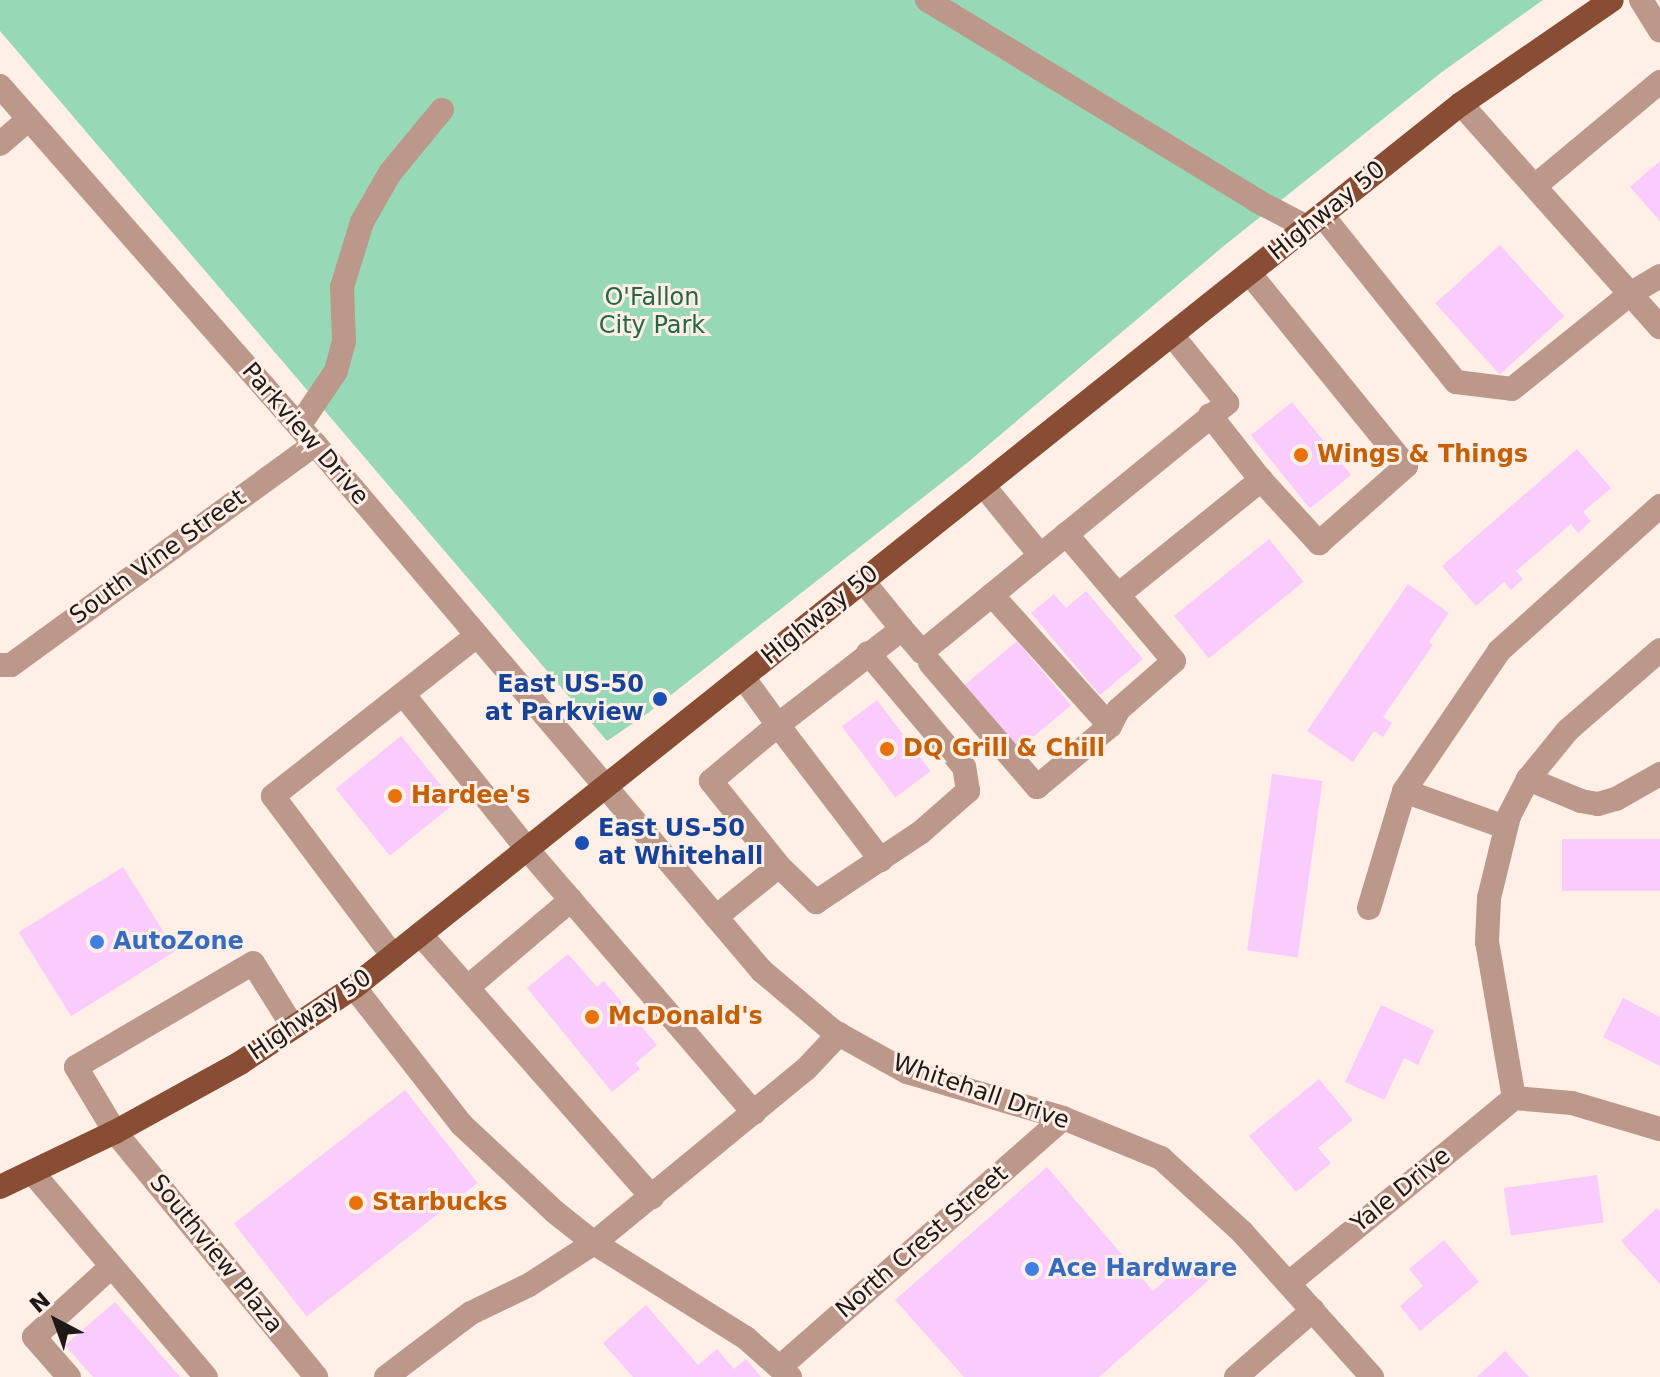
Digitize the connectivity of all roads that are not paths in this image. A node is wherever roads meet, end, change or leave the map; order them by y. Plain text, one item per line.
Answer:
1 (927, 0) edge
2 (1612, 0) edge
3 (1641, 0) edge
4 (1660, 30) edge
5 (1660, 82) edge
6 (0, 86) edge
7 (1461, 104) junction
8 (442, 110) dead end
9 (29, 119) junction
10 (0, 144) edge
11 (1535, 186) junction
12 (1315, 221) junction
13 (1249, 273) junction
14 (1660, 276) edge
15 (1630, 294) junction
16 (1660, 327) edge
17 (1172, 335) junction
18 (1210, 415) junction
19 (307, 435) junction
20 (1261, 480) junction
21 (983, 485) junction
22 (1660, 506) edge
23 (1066, 534) junction
24 (1040, 555) junction
25 (863, 581) junction
26 (992, 595) junction
27 (1118, 595) junction
28 (902, 629) junction
29 (476, 636) junction
30 (1660, 650) edge
31 (926, 658) junction
32 (875, 660) junction
33 (0, 665) edge
34 (743, 677) junction
35 (403, 694) junction
36 (778, 725) junction
37 (1110, 726) junction
38 (1660, 774) edge
39 (1528, 779) junction
40 (604, 788) junction
41 (1404, 791) junction
42 (1505, 827) junction
43 (527, 849) junction
44 (884, 858) junction
45 (779, 866) junction
46 (571, 900) junction
47 (1369, 908) dead end
48 (716, 917) junction
49 (420, 934) junction
50 (393, 956) junction
51 (354, 987) junction
52 (468, 987) junction
53 (293, 1027) junction
54 (839, 1034) junction
55 (1514, 1098) junction
56 (754, 1113) junction
57 (1063, 1118) junction
58 (1660, 1129) edge
59 (115, 1132) junction
60 (32, 1172) junction
61 (0, 1187) edge
62 (652, 1197) junction
63 (594, 1243) junction
64 (112, 1266) junction
65 (1289, 1283) junction
66 (1313, 1310) junction
67 (785, 1372) edge
68 (69, 1377) edge
69 (206, 1377) edge
70 (316, 1377) edge
71 (386, 1377) edge
72 (1236, 1377) edge
73 (1372, 1377) edge

1 - 12 street
2 - 7 main road, Highway 50
3 - 4 street
5 - 11 street
6 - 9 street, Parkview Drive
7 - 11 street
7 - 12 main road, Highway 50
8 - 19 street
9 - 10 street
9 - 19 street, Parkview Drive
11 - 15 street
12 - 13 main road, Highway 50
12 - 15 street
13 - 17 main road, Highway 50
13 - 20 street
14 - 15 street
15 - 16 street
17 - 18 street
17 - 21 main road, Highway 50
18 - 20 street
18 - 23 street
19 - 29 street, Parkview Drive
19 - 33 street, South Vine Street
20 - 27 street
21 - 24 street
21 - 25 main road, Highway 50
22 - 41 street
23 - 24 street
23 - 27 street
24 - 26 street
25 - 28 street
25 - 34 main road, Highway 50
26 - 31 street
26 - 37 street
27 - 37 street
28 - 31 street
28 - 32 street
29 - 35 street
29 - 40 street, Parkview Drive
30 - 39 street
31 - 37 street
32 - 36 street
32 - 44 street
34 - 36 street
34 - 40 main road, Highway 50
35 - 43 street
35 - 50 street
36 - 44 street
36 - 45 street
38 - 39 street
39 - 42 street
40 - 43 main road, Highway 50
40 - 48 street, Whitehall Drive
41 - 42 street
41 - 47 street
42 - 55 street
43 - 46 street
43 - 49 main road, Highway 50
44 - 45 street
45 - 48 street
46 - 52 street
46 - 56 street
48 - 54 street, Whitehall Drive
49 - 50 main road, Highway 50
49 - 52 street
50 - 51 main road, Highway 50
51 - 53 main road, Highway 50
51 - 63 street
52 - 62 street
53 - 59 main road, Highway 50
53 - 59 street, Southview Plaza
54 - 56 street
54 - 57 street, Whitehall Drive
55 - 58 street
55 - 65 street, Yale Drive
56 - 62 street
57 - 65 street, Whitehall Drive
57 - 67 street, North Crest Street
59 - 60 main road, Highway 50
59 - 70 street, Southview Plaza
60 - 61 main road, Highway 50
60 - 64 street
62 - 63 street
63 - 67 street
63 - 71 street
64 - 68 street
64 - 69 street
65 - 66 street, Whitehall Drive
66 - 72 street
66 - 73 street, Whitehall Drive

